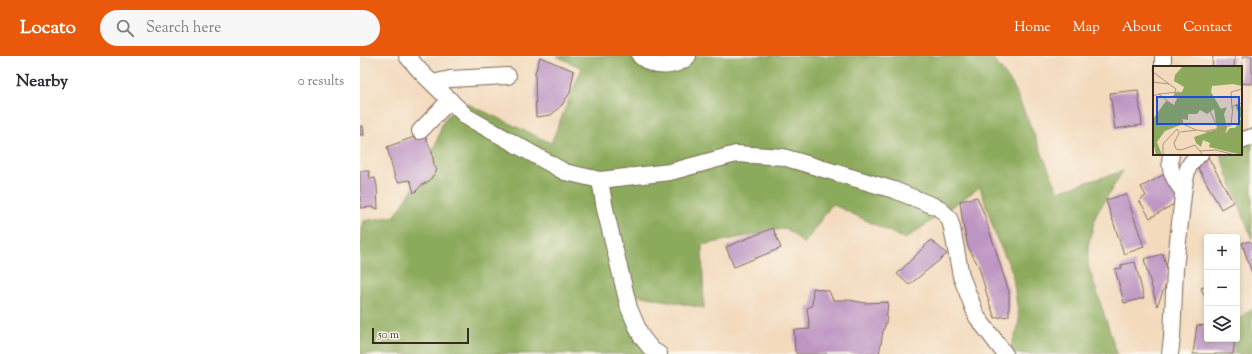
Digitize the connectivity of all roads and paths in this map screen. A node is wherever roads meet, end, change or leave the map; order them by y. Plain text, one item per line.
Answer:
1 (407, 56) edge
2 (640, 56) edge
3 (688, 56) edge
4 (508, 76) dead end
5 (433, 83) junction
6 (450, 100) junction
7 (420, 131) dead end
8 (1252, 137) edge
9 (1242, 141) edge
10 (1171, 155) edge
11 (1199, 155) edge
12 (600, 180) junction
13 (1183, 191) junction
14 (659, 354) edge
15 (1005, 354) edge
16 (1170, 354) edge

1 - 5 street
2 - 3 street
4 - 5 street
5 - 6 street
6 - 7 street
6 - 12 street
8 - 9 street
10 - 13 street
11 - 13 street
12 - 14 street
12 - 15 street
13 - 16 street

